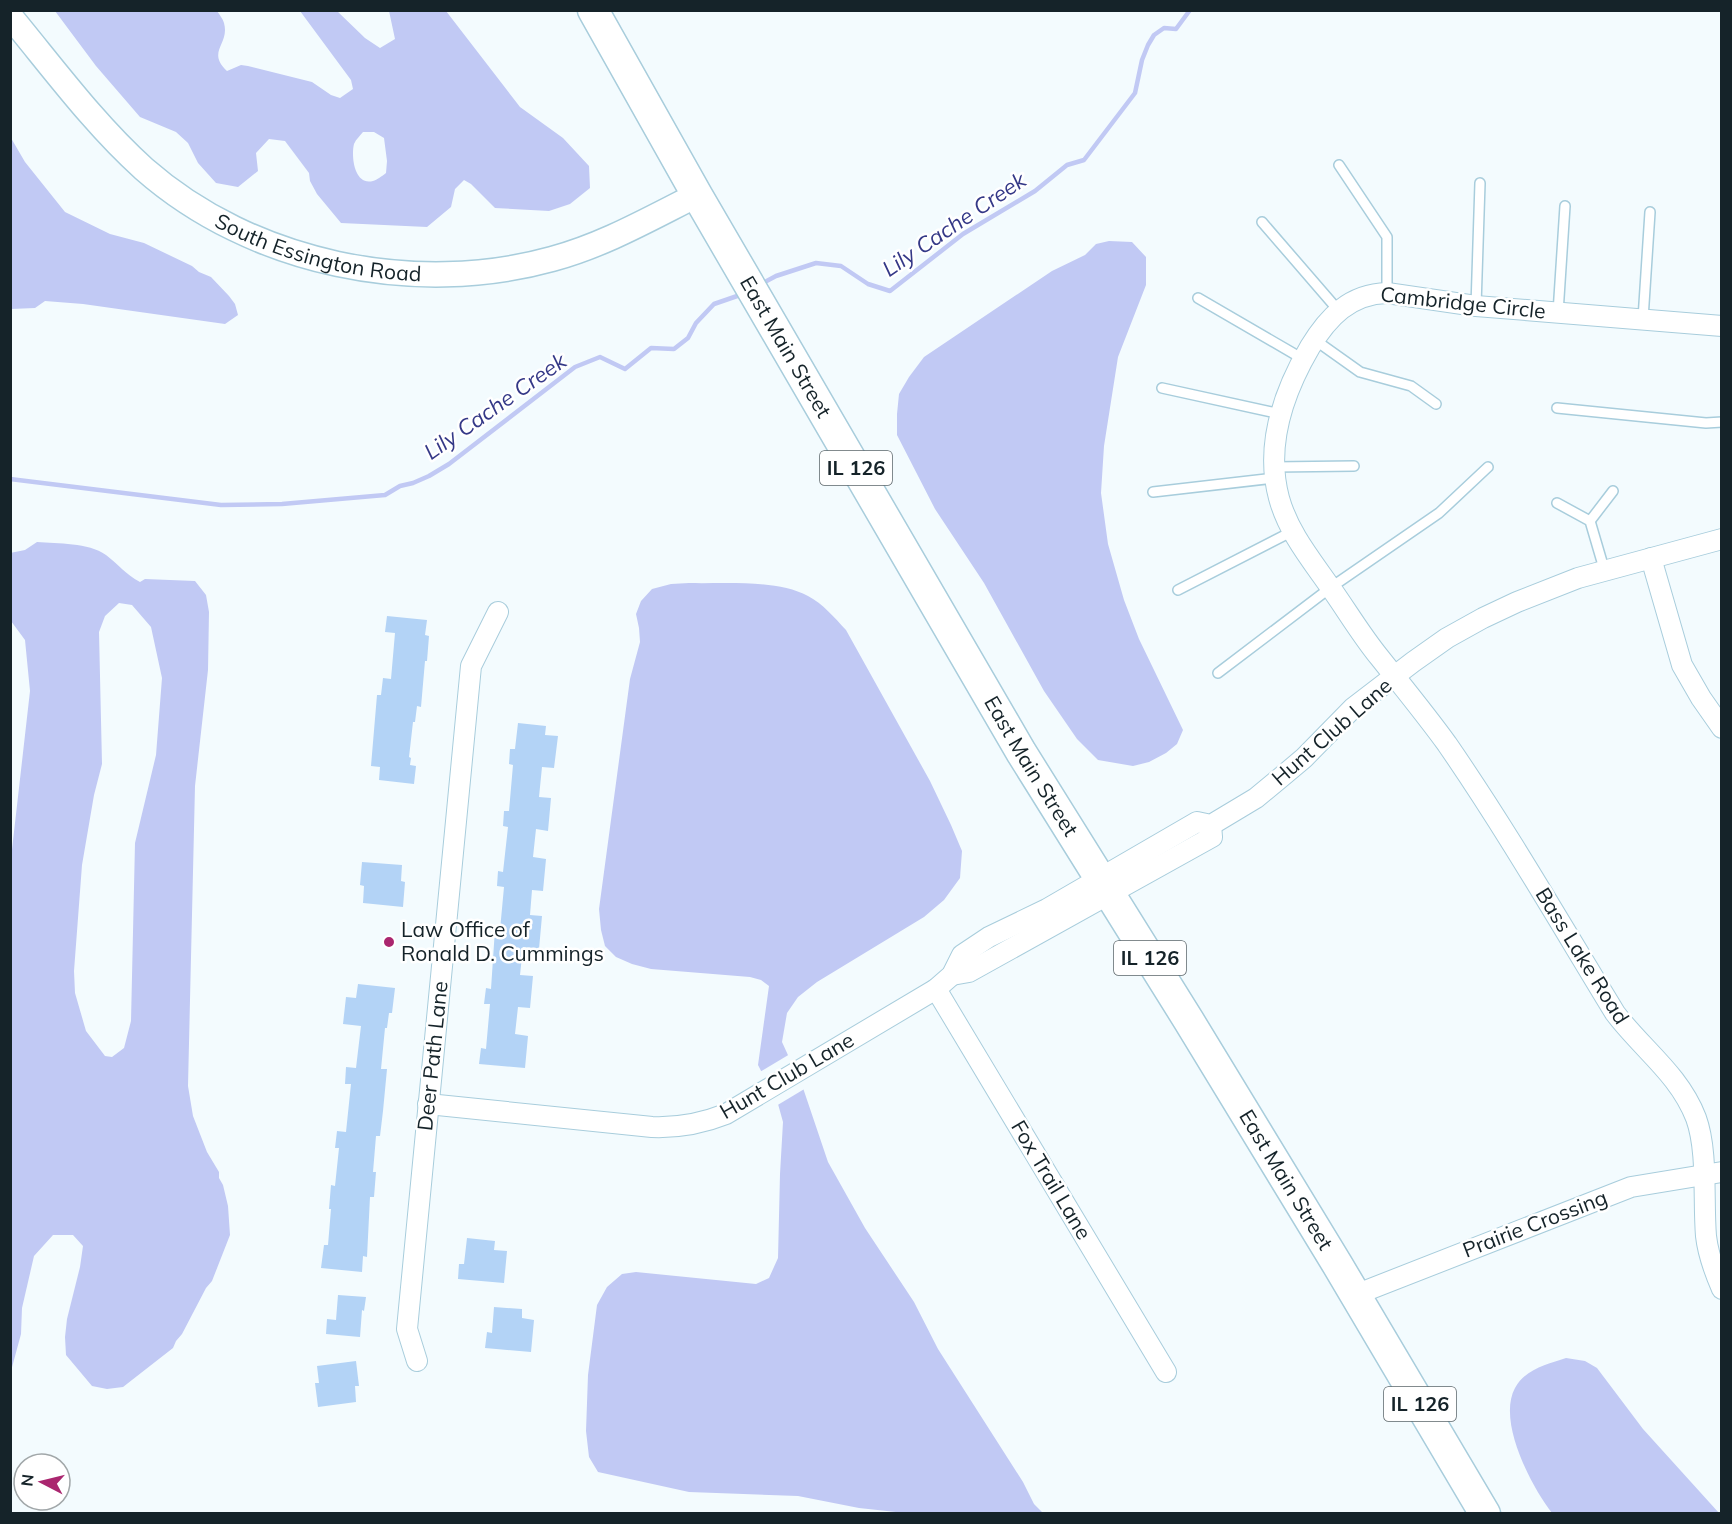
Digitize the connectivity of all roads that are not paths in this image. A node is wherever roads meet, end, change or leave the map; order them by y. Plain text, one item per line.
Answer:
1 (593, 10) edge
2 (10, 16) edge
3 (1339, 165) dead end
4 (1480, 183) dead end
5 (697, 195) junction
6 (1565, 206) dead end
7 (1650, 212) dead end
8 (1262, 222) dead end
9 (1387, 293) junction
10 (1198, 298) dead end
11 (1476, 306) junction
12 (1338, 310) junction
13 (1558, 313) junction
14 (1643, 319) junction
15 (1722, 326) edge
16 (1315, 340) junction
17 (1303, 359) junction
18 (1161, 388) dead end
19 (1436, 404) dead end
20 (1557, 408) dead end
21 (1281, 414) junction
22 (1722, 422) edge
23 (1354, 466) dead end
24 (1488, 467) dead end
25 (1275, 472) junction
26 (1613, 491) dead end
27 (1153, 492) dead end
28 (1557, 503) dead end
29 (1590, 521) junction
30 (1293, 531) junction
31 (1722, 539) edge
32 (1651, 558) junction
33 (1605, 572) junction
34 (1330, 588) junction
35 (1178, 590) dead end
36 (498, 612) dead end
37 (1218, 673) dead end
38 (1395, 676) junction
39 (1722, 728) edge
40 (1105, 886) junction
41 (936, 989) junction
42 (428, 1104) junction
43 (1712, 1173) edge
44 (1722, 1289) edge
45 (1354, 1295) junction
46 (417, 1361) dead end
47 (1167, 1372) dead end
48 (1485, 1514) edge

1 - 5 main road, East Main Street
2 - 5 street, South Essington Road
3 - 9 lane
4 - 11 lane
5 - 40 main road, East Main Street / IL 126
6 - 13 lane
7 - 14 lane
8 - 12 lane
9 - 11 street, Cambridge Circle
9 - 12 street, Cambridge Circle
10 - 17 lane
11 - 13 street, Cambridge Circle
12 - 16 street, Cambridge Circle
13 - 14 street, Cambridge Circle
14 - 15 street, Cambridge Circle
16 - 17 street, Cambridge Circle
16 - 19 lane
17 - 21 street, Cambridge Circle
18 - 21 lane
20 - 22 lane
21 - 25 street, Cambridge Circle
23 - 25 lane
24 - 34 lane
25 - 27 lane
25 - 30 street, Cambridge Circle
26 - 29 lane
28 - 29 lane
29 - 33 lane
30 - 34 street, Cambridge Circle
30 - 35 lane
31 - 32 street, Hunt Club Lane
32 - 33 street, Hunt Club Lane
32 - 39 street
33 - 38 street, Hunt Club Lane
34 - 37 lane
34 - 38 street, Cambridge Circle
36 - 42 street, Deer Path Lane
38 - 40 street, Hunt Club Lane
38 - 43 street, Bass Lake Road
40 - 41 street, Hunt Club Lane
40 - 45 main road, East Main Street / IL 126
41 - 42 street, Hunt Club Lane
41 - 47 street, Fox Trail Lane
42 - 46 street, Deer Path Lane
43 - 44 street, Bass Lake Road
43 - 45 street, Prairie Crossing
45 - 48 main road, East Main Street / IL 126

